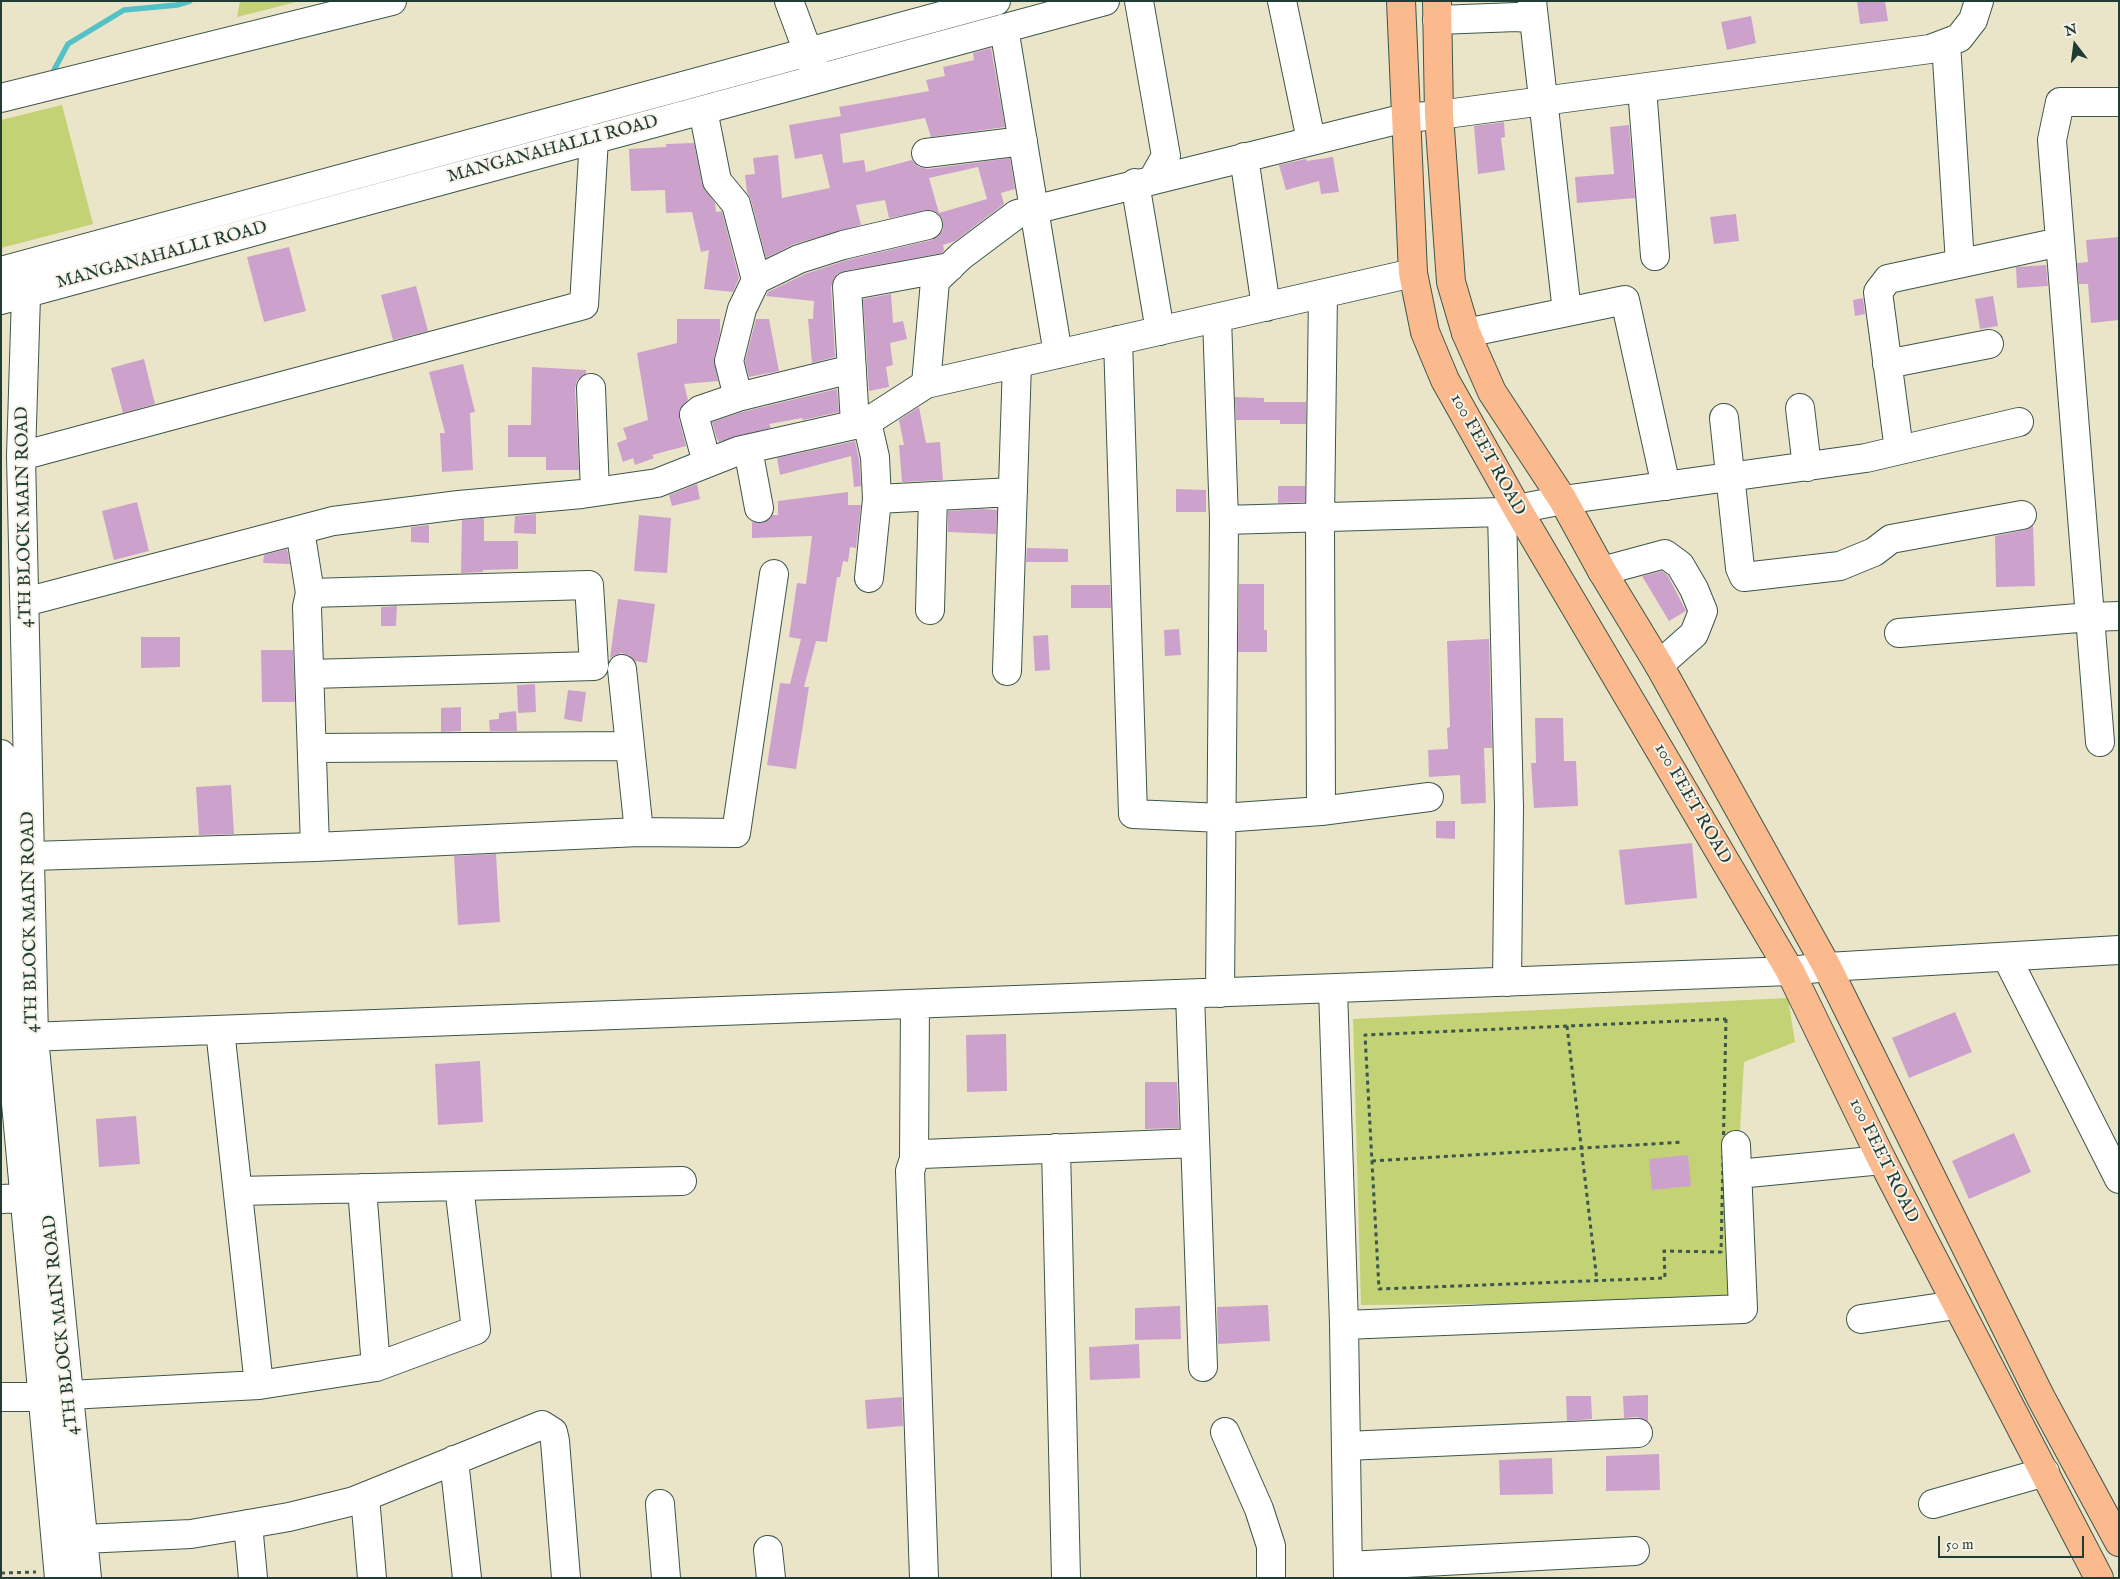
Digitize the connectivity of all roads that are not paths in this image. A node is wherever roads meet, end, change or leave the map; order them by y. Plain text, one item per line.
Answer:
1 (392, 1) edge
2 (790, 1) edge
3 (996, 1) edge
4 (1105, 1) edge
5 (1139, 1) edge
6 (1282, 1) edge
7 (1401, 1) edge
8 (1979, 1) edge
9 (1437, 11) edge
10 (1533, 12) edge
11 (1004, 28) junction
12 (1946, 43) junction
13 (809, 51) junction
14 (818, 79) junction
15 (1642, 88) junction
16 (1, 98) edge
17 (1543, 100) junction
18 (2119, 102) edge
19 (703, 110) junction
20 (1439, 115) junction
21 (1405, 118) junction
22 (594, 139) junction
23 (1312, 140) junction
24 (1023, 141) junction
25 (926, 153) dead end
26 (1244, 157) junction
27 (1144, 181) junction
28 (1034, 209) junction
29 (928, 225) dead end
30 (2060, 242) junction
31 (1655, 256) dead end
32 (1960, 263) junction
33 (27, 264) junction
34 (950, 267) junction
35 (1, 270) edge
36 (1414, 273) junction
37 (756, 280) junction
38 (1323, 294) junction
39 (14, 297) edge
40 (1266, 307) junction
41 (1567, 312) junction
42 (1216, 318) junction
43 (1160, 331) junction
44 (1466, 333) junction
45 (1118, 340) junction
46 (1989, 344) dead end
47 (1058, 354) junction
48 (1017, 363) junction
49 (1887, 364) junction
50 (852, 369) junction
51 (926, 384) junction
52 (591, 388) dead end
53 (738, 397) junction
54 (1800, 408) dead end
55 (1724, 418) dead end
56 (2019, 422) dead end
57 (861, 423) junction
58 (748, 448) junction
59 (1899, 450) junction
60 (21, 456) junction
61 (707, 463) junction
62 (1807, 466) junction
63 (1730, 478) junction
64 (1666, 486) junction
65 (596, 492) junction
66 (1013, 492) junction
67 (933, 496) junction
68 (877, 499) junction
69 (1564, 500) junction
70 (759, 508) dead end
71 (1510, 511) junction
72 (2022, 516) dead end
73 (1320, 518) junction
74 (1224, 520) junction
75 (300, 530) junction
76 (1602, 571) junction
77 (774, 574) dead end
78 (869, 578) dead end
79 (310, 593) junction
80 (25, 602) junction
81 (930, 610) dead end
82 (2119, 616) edge
83 (2090, 617) junction
84 (1899, 633) dead end
85 (1659, 665) junction
86 (622, 669) dead end
87 (1007, 670) dead end
88 (311, 674) junction
89 (2100, 742) dead end
90 (630, 746) junction
91 (313, 748) junction
92 (1, 754) edge
93 (1429, 797) dead end
94 (1321, 810) junction
95 (1222, 818) junction
96 (639, 832) junction
97 (315, 847) junction
98 (30, 856) junction
99 (2, 857) edge
100 (2119, 950) edge
101 (2007, 958) junction
102 (1827, 967) junction
103 (1790, 971) junction
104 (1507, 982) junction
105 (1333, 988) junction
106 (1220, 993) junction
107 (1190, 994) junction
108 (915, 1004) junction
109 (220, 1030) junction
110 (15, 1037) edge
111 (1195, 1143) junction
112 (1736, 1145) dead end
113 (1056, 1148) junction
114 (914, 1159) junction
115 (1882, 1160) junction
116 (1738, 1174) junction
117 (2119, 1179) edge
118 (682, 1181) dead end
119 (459, 1186) junction
120 (362, 1188) junction
121 (238, 1191) junction
122 (13, 1198) edge
123 (1956, 1306) junction
124 (1861, 1319) dead end
125 (1344, 1325) junction
126 (376, 1367) junction
127 (1203, 1367) dead end
128 (259, 1386) junction
129 (69, 1395) junction
130 (42, 1396) junction
131 (1, 1397) edge
132 (1226, 1432) dead end
133 (1638, 1433) dead end
134 (1346, 1446) junction
135 (454, 1460) junction
136 (2045, 1472) junction
137 (364, 1497) junction
138 (660, 1504) dead end
139 (1933, 1504) dead end
140 (248, 1524) junction
141 (83, 1539) junction
142 (2119, 1542) edge
143 (768, 1550) dead end
144 (1635, 1551) dead end
145 (1348, 1572) edge
146 (58, 1574) edge
147 (87, 1578) edge
148 (253, 1578) edge
149 (372, 1578) edge
150 (467, 1578) edge
151 (566, 1578) edge
152 (666, 1578) edge
153 (771, 1578) edge
154 (924, 1578) edge
155 (1066, 1578) edge
156 (1270, 1578) edge
157 (2099, 1578) edge

1 - 16 street
2 - 13 street
3 - 13 street, MANGANAHALLI ROAD
4 - 11 street, MANGANAHALLI ROAD
5 - 27 street
6 - 23 street
7 - 21 main road, 100 FEET ROAD
8 - 12 street
9 - 10 street
9 - 20 main road, 100 FEET ROAD
10 - 17 street
11 - 14 street, MANGANAHALLI ROAD
11 - 24 street
12 - 15 street
12 - 32 street
13 - 14 street
13 - 33 street, MANGANAHALLI ROAD
14 - 19 street, MANGANAHALLI ROAD
15 - 17 street
15 - 31 street
17 - 20 street
17 - 41 street
18 - 30 street
19 - 22 street, MANGANAHALLI ROAD
19 - 37 street
20 - 21 street
20 - 44 main road, 100 FEET ROAD
21 - 23 street
21 - 36 main road, 100 FEET ROAD
22 - 39 street, MANGANAHALLI ROAD
22 - 60 street
23 - 26 street
24 - 25 street
24 - 28 street
26 - 27 street
26 - 40 street
27 - 28 street
27 - 43 street
28 - 34 street
28 - 47 street
29 - 37 street
30 - 32 street
30 - 83 street
32 - 49 street
33 - 35 street, MANGANAHALLI ROAD
33 - 39 street, 4TH BLOCK MAIN ROAD
34 - 50 street
34 - 51 street
36 - 38 street
36 - 71 main road, 100 FEET ROAD
37 - 53 street
38 - 40 street
38 - 73 street
39 - 60 street, 4TH BLOCK MAIN ROAD
40 - 42 street
41 - 44 street
41 - 64 street
42 - 43 street
42 - 74 street
43 - 45 street
44 - 69 main road, 100 FEET ROAD
45 - 47 street
45 - 95 street
46 - 49 street
47 - 48 street
48 - 51 street
48 - 66 street
49 - 59 street
50 - 53 street
50 - 57 street
51 - 57 street
52 - 65 street
53 - 61 street
54 - 62 street
55 - 63 street
56 - 59 street
57 - 58 street
57 - 68 street
58 - 61 street
58 - 70 street
59 - 62 street
60 - 80 street, 4TH BLOCK MAIN ROAD
61 - 65 street
62 - 63 street
63 - 64 street
63 - 72 street
64 - 69 street
65 - 75 street
66 - 67 street
66 - 87 street
67 - 68 street
67 - 81 street
68 - 78 street
69 - 71 street
69 - 76 main road, 100 FEET ROAD
71 - 73 street
71 - 103 main road, 100 FEET ROAD
71 - 104 street
73 - 74 street
73 - 94 street
74 - 95 street
75 - 79 street
75 - 80 street
76 - 85 main road, 100 FEET ROAD
76 - 85 street
77 - 96 street
79 - 88 street
79 - 88 street
80 - 98 street, 4TH BLOCK MAIN ROAD
82 - 83 street
83 - 84 street
83 - 89 street
85 - 102 main road, 100 FEET ROAD
86 - 90 street
88 - 91 street
90 - 91 street
90 - 96 street
91 - 97 street
92 - 99 street, 4TH BLOCK MAIN ROAD
93 - 94 street
94 - 95 street
95 - 106 street
96 - 97 street
97 - 98 street
98 - 99 street
98 - 110 street, 4TH BLOCK MAIN ROAD
99 - 110 street, 4TH BLOCK MAIN ROAD
100 - 101 street
101 - 102 street
101 - 117 street
102 - 103 street
102 - 142 main road, 100 FEET ROAD
103 - 104 street
103 - 115 main road, 100 FEET ROAD
104 - 105 street
105 - 106 street
105 - 125 street
106 - 107 street
107 - 108 street
107 - 111 street
108 - 109 street
108 - 114 street
109 - 110 street
109 - 121 street
110 - 122 street, 4TH BLOCK MAIN ROAD
110 - 129 street, 4TH BLOCK MAIN ROAD
111 - 113 street
111 - 127 street
112 - 116 street
113 - 114 street
113 - 155 street
114 - 154 street
115 - 116 street
115 - 123 main road, 100 FEET ROAD
116 - 125 street
118 - 119 street
119 - 120 street
119 - 126 street
120 - 121 street
120 - 126 street
121 - 128 street
122 - 130 street, 4TH BLOCK MAIN ROAD
123 - 124 street
123 - 136 main road, 100 FEET ROAD
125 - 134 street
126 - 128 street
128 - 129 street
129 - 141 street, 4TH BLOCK MAIN ROAD
130 - 131 street
130 - 146 street, 4TH BLOCK MAIN ROAD
132 - 156 street
133 - 134 street
134 - 145 street
135 - 137 street
135 - 150 street
135 - 151 street
136 - 139 street
136 - 157 main road, 100 FEET ROAD
137 - 140 street
137 - 149 street
138 - 152 street
140 - 141 street
140 - 148 street
141 - 147 street, 4TH BLOCK MAIN ROAD
143 - 153 street
144 - 145 street

